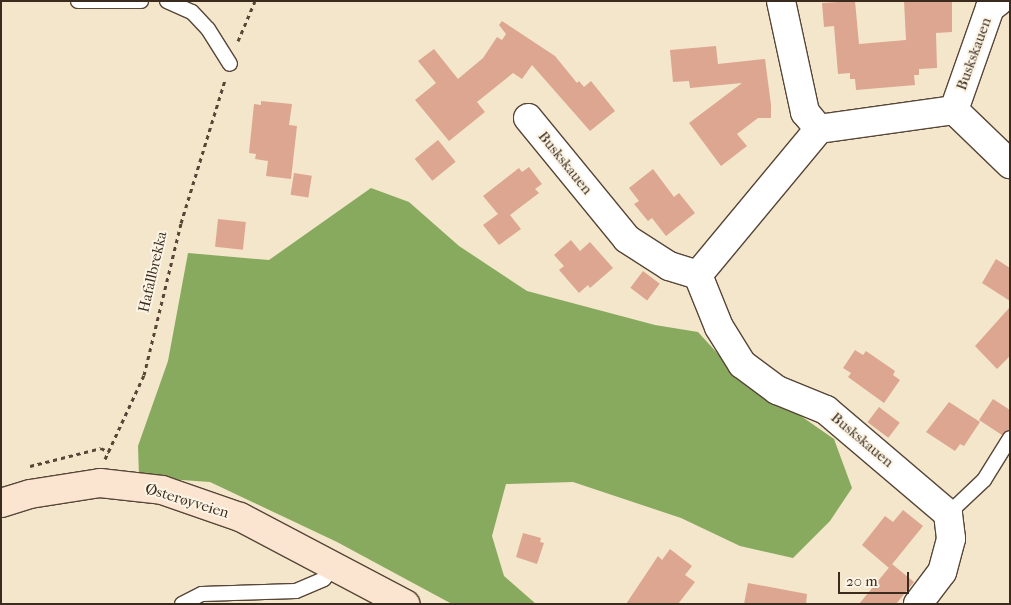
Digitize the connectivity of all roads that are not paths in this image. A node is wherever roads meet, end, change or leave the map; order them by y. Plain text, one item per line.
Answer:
1 (78, 1) edge
2 (141, 1) edge
3 (167, 1) edge
4 (781, 1) edge
5 (999, 1) edge
6 (230, 64) road end
7 (954, 110) junction
8 (528, 118) dead end
9 (819, 129) junction
10 (1010, 164) edge
11 (698, 275) junction
12 (1010, 438) edge
13 (1, 503) edge
14 (948, 514) junction
15 (334, 565) junction
16 (182, 604) edge
17 (405, 604) edge
18 (918, 604) edge

1 - 2 lane
3 - 6 lane
4 - 9 street
5 - 7 street, Buskskauen
7 - 9 street, Buskskauen
7 - 10 street, Buskskauen
8 - 11 street, Buskskauen
9 - 11 street
11 - 14 street, Buskskauen
12 - 14 lane
13 - 15 main road, Østerøyveien
14 - 18 street
15 - 16 lane
15 - 17 main road, Østerøyveien

